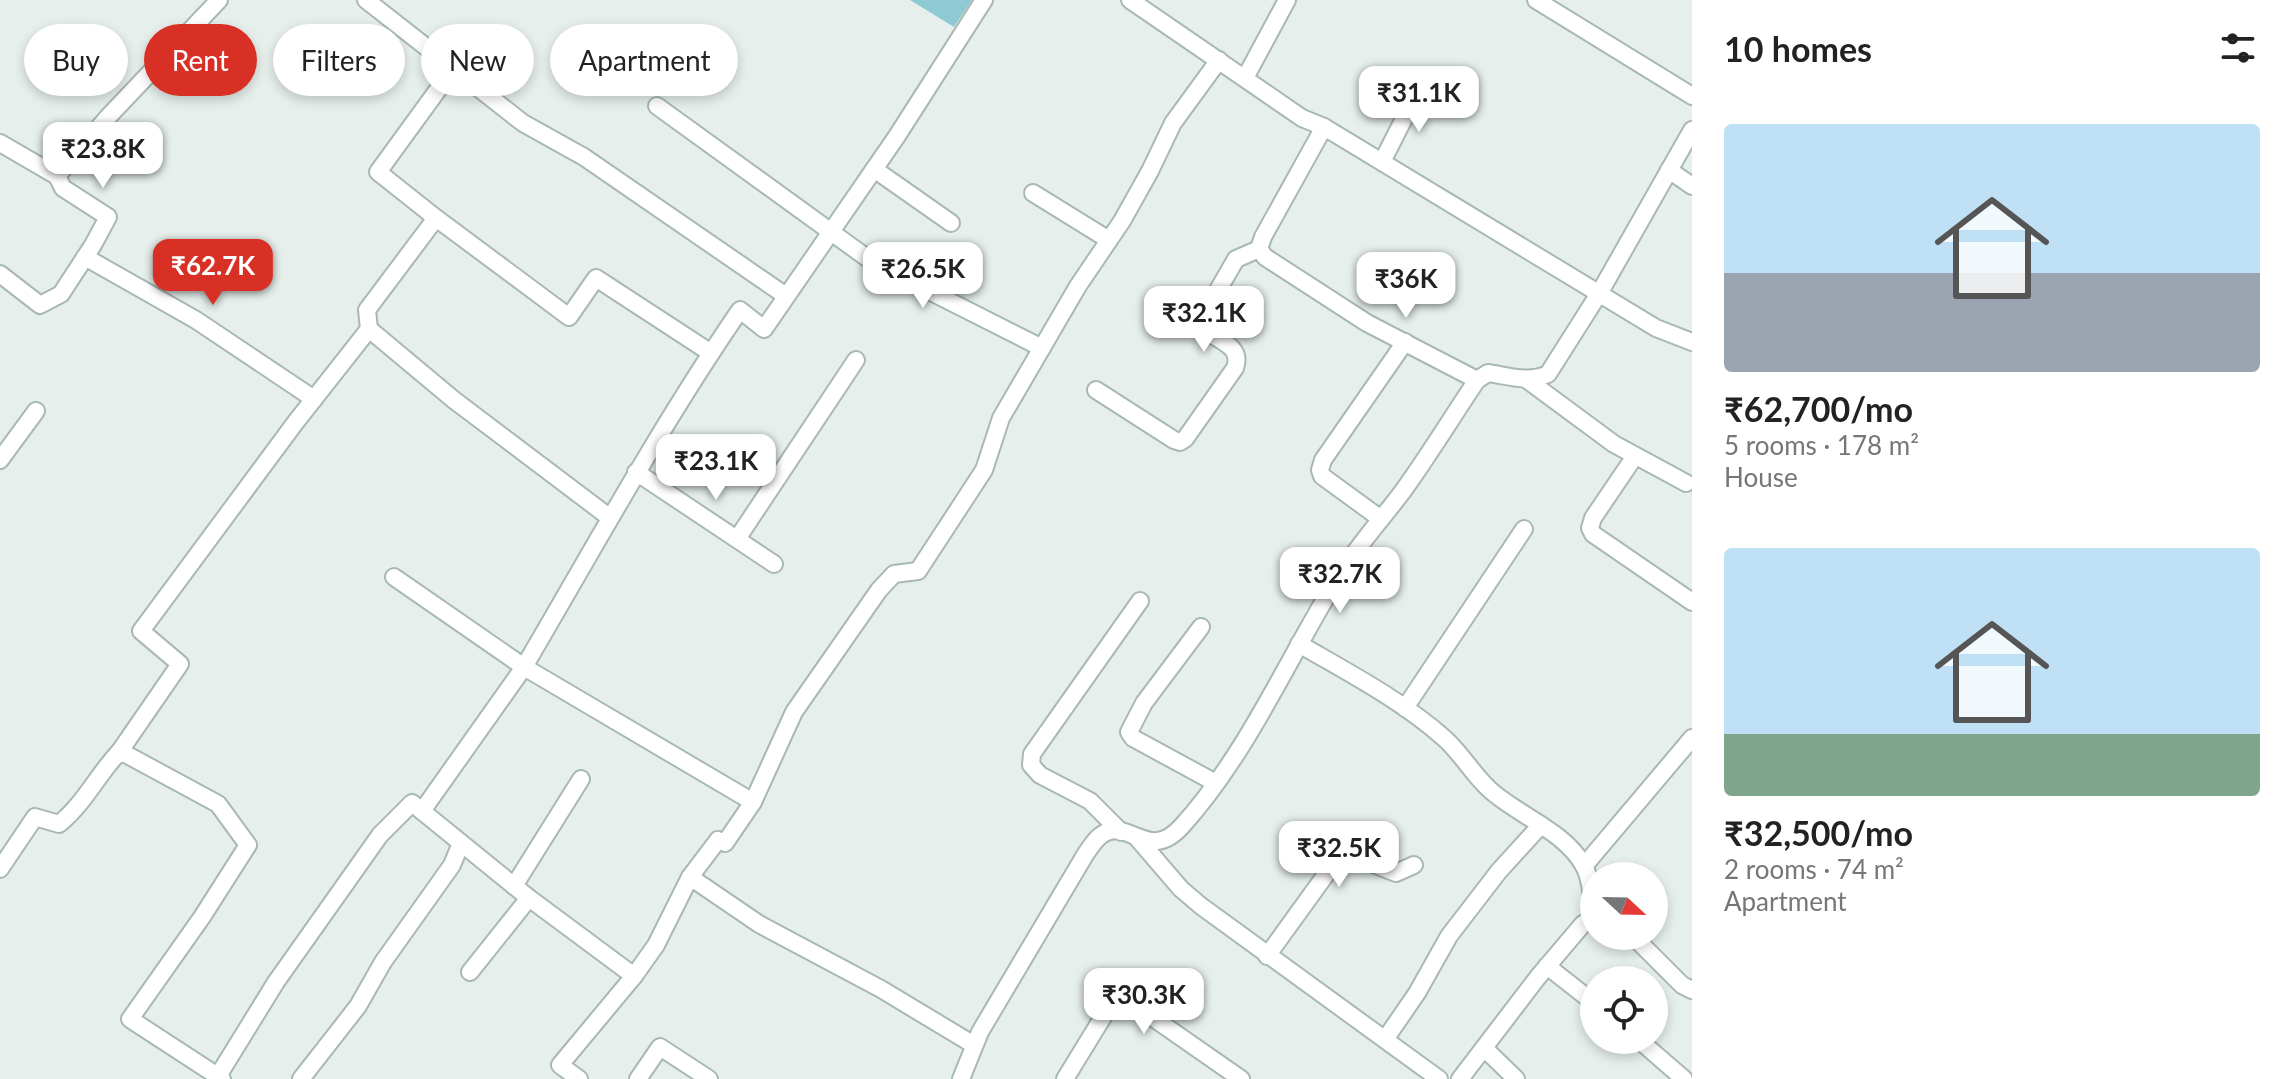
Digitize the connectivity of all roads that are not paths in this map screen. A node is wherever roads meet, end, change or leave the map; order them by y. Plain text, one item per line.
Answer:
1 (219, 0) edge
2 (366, 0) edge
3 (984, 0) edge
4 (1130, 0) edge
5 (1287, 0) edge
6 (1536, 0) edge
7 (1559, 6) edge
8 (421, 44) edge
9 (1219, 60) junction
10 (1245, 78) junction
11 (1420, 87) dead end
12 (433, 96) edge
13 (488, 96) edge
14 (1692, 96) edge
15 (657, 106) dead end
16 (1324, 127) junction
17 (1692, 130) edge
18 (2, 148) edge
19 (1382, 162) junction
20 (874, 169) junction
21 (1669, 170) junction
22 (57, 176) junction
23 (1692, 186) edge
24 (1033, 193) dead end
25 (436, 218) junction
26 (951, 223) dead end
27 (830, 230) junction
28 (1109, 240) junction
29 (1259, 249) junction
30 (85, 257) junction
31 (0, 274) edge
32 (1600, 292) junction
33 (786, 296) junction
34 (369, 329) junction
35 (1405, 342) junction
36 (1692, 342) edge
37 (1042, 348) junction
38 (711, 353) junction
39 (856, 360) dead end
40 (1526, 379) junction
41 (1477, 380) junction
42 (1096, 390) dead end
43 (314, 399) junction
44 (36, 411) dead end
45 (1635, 456) junction
46 (0, 460) edge
47 (636, 472) junction
48 (1686, 483) dead end
49 (609, 517) junction
50 (1381, 519) junction
51 (1524, 529) dead end
52 (737, 539) junction
53 (774, 564) dead end
54 (394, 577) dead end
55 (1140, 601) dead end
56 (1692, 602) edge
57 (1201, 627) dead end
58 (1299, 644) junction
59 (524, 667) junction
60 (1405, 708) junction
61 (1692, 738) edge
62 (120, 751) junction
63 (581, 779) dead end
64 (1214, 782) junction
65 (753, 802) junction
66 (422, 811) junction
67 (1541, 825) junction
68 (1128, 833) junction
69 (461, 843) junction
70 (1581, 862) edge
71 (1587, 862) edge
72 (1414, 865) dead end
73 (0, 869) edge
74 (690, 877) junction
75 (514, 886) junction
76 (529, 898) junction
77 (1580, 928) edge
78 (1647, 950) edge
79 (1267, 956) junction
80 (1547, 966) junction
81 (470, 972) dead end
82 (634, 976) junction
83 (1692, 990) edge
84 (1580, 992) edge
85 (1386, 1038) junction
86 (974, 1045) junction
87 (1484, 1048) junction
88 (1655, 1054) edge
89 (220, 1077) edge
90 (301, 1079) edge
91 (579, 1079) edge
92 (638, 1079) edge
93 (709, 1079) edge
94 (961, 1079) edge
95 (1065, 1079) edge
96 (1241, 1079) edge
97 (1439, 1079) edge
98 (1460, 1079) edge
99 (1516, 1079) edge
100 (1684, 1079) edge

1 - 22 street
2 - 8 street
3 - 20 street
4 - 9 street
5 - 10 street
6 - 7 street
7 - 14 street
9 - 10 street
9 - 28 street
10 - 16 street
11 - 19 street
12 - 25 street
13 - 33 street
15 - 27 street
16 - 19 street
16 - 29 street
17 - 21 street
18 - 22 street
19 - 32 street
20 - 26 street
20 - 27 street
21 - 23 street
21 - 32 street
22 - 30 street
24 - 28 street
25 - 34 street
25 - 38 street
27 - 33 street
27 - 37 street
28 - 37 street
29 - 35 street
29 - 42 street
30 - 31 street
30 - 43 street
32 - 36 street
32 - 40 street
33 - 38 street
34 - 43 street
34 - 49 street
35 - 41 street
35 - 50 street
37 - 65 street
38 - 47 street
39 - 52 street
40 - 41 street
40 - 45 street
41 - 50 street
43 - 62 street
44 - 46 street
45 - 48 street
45 - 56 street
47 - 49 street
47 - 52 street
49 - 59 street
50 - 58 street
51 - 60 street
52 - 53 street
54 - 59 street
55 - 68 street
57 - 64 street
58 - 60 street
58 - 64 street
59 - 65 street
59 - 66 street
60 - 67 street
61 - 71 street
62 - 73 street
62 - 89 street
63 - 75 street
64 - 68 street
65 - 74 street
66 - 69 street
66 - 89 street
67 - 70 street
67 - 85 street
68 - 79 street
68 - 86 street
69 - 75 street
69 - 90 street
72 - 79 street
74 - 82 street
74 - 86 street
75 - 76 street
76 - 81 street
76 - 82 street
77 - 80 street
78 - 83 street
79 - 85 street
80 - 84 street
80 - 87 street
82 - 91 street
85 - 97 street
86 - 94 street
87 - 98 street
87 - 99 street
88 - 100 street
92 - 93 street
95 - 96 street

